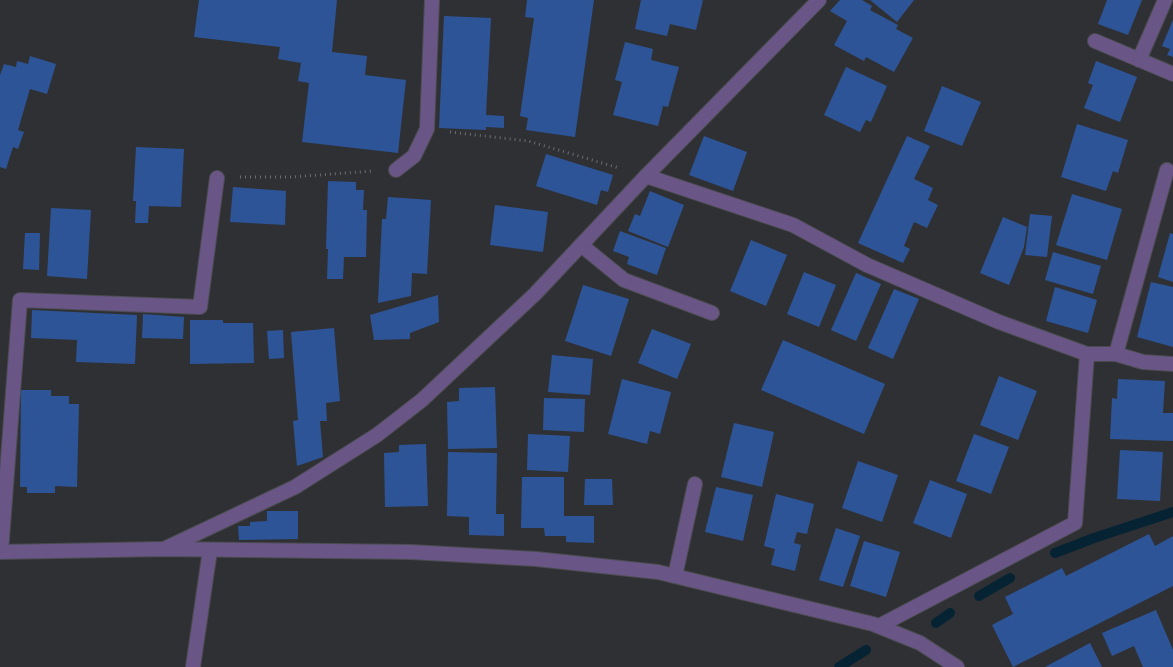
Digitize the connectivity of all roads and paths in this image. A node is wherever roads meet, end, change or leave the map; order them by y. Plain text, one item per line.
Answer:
1 (432, 0) edge
2 (819, 0) edge
3 (1165, 0) edge
4 (1095, 41) dead end
5 (1139, 60) junction
6 (1173, 74) edge
7 (427, 129) junction
8 (396, 170) joint
9 (1167, 170) dead end
10 (646, 176) junction
11 (217, 178) joint
12 (581, 245) junction
13 (712, 312) dead end
14 (1086, 354) junction
15 (1116, 354) junction
16 (1173, 364) edge
17 (695, 484) dead end
18 (164, 549) junction
19 (210, 550) junction
20 (0, 552) edge
21 (675, 576) junction
22 (879, 626) junction
23 (193, 667) edge
24 (957, 667) edge

1 - 7 street
2 - 10 street
3 - 5 street
4 - 5 street
5 - 6 street
7 - 8 street
7 - 10 path
8 - 11 path
9 - 15 street
10 - 12 street
10 - 14 street
11 - 20 street
12 - 13 street
12 - 18 street
14 - 15 street
14 - 22 street
15 - 16 street
17 - 21 street
18 - 19 street
18 - 20 street
19 - 21 street
19 - 23 street
21 - 22 street
22 - 24 street

